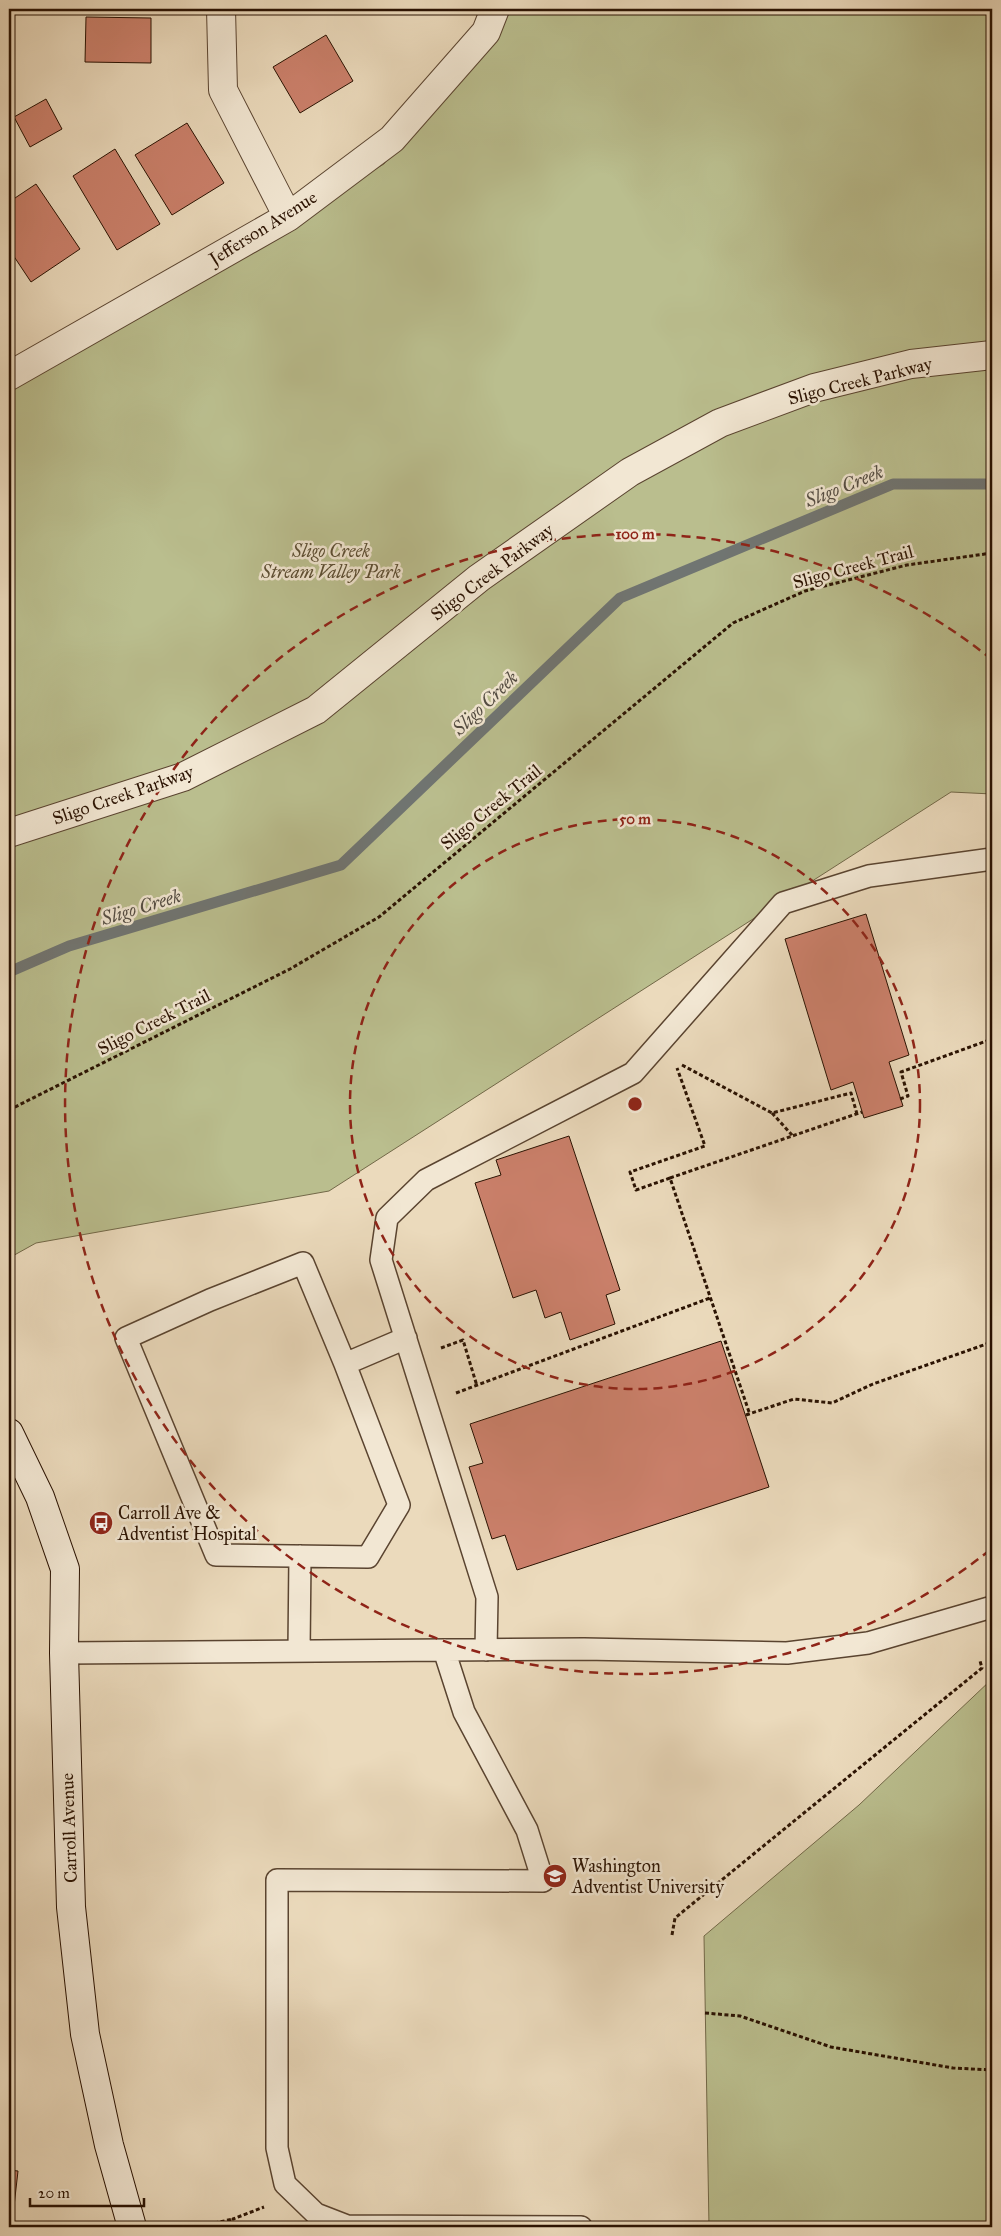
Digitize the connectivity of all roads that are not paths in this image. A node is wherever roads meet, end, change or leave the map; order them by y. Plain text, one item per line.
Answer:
1 (222, 9) edge
2 (495, 9) edge
3 (288, 217) junction
4 (992, 355) edge
5 (9, 376) edge
6 (9, 833) edge
7 (992, 859) edge
8 (409, 1348) junction
9 (345, 1364) junction
10 (9, 1433) edge
11 (300, 1556) junction
12 (992, 1607) edge
13 (444, 1650) junction
14 (486, 1650) junction
15 (299, 1652) junction
16 (64, 1653) junction
17 (132, 2227) edge
18 (581, 2227) edge

1 - 3 street
2 - 3 street, Jefferson Avenue
3 - 5 street, Jefferson Avenue
4 - 6 street, Sligo Creek Parkway
7 - 8 lane
8 - 9 lane
8 - 14 lane
9 - 11 lane
9 - 11 lane
10 - 16 street, Carroll Avenue
11 - 15 lane
12 - 14 lane
13 - 14 lane
13 - 15 lane
13 - 18 lane
15 - 16 lane
16 - 17 street, Carroll Avenue

